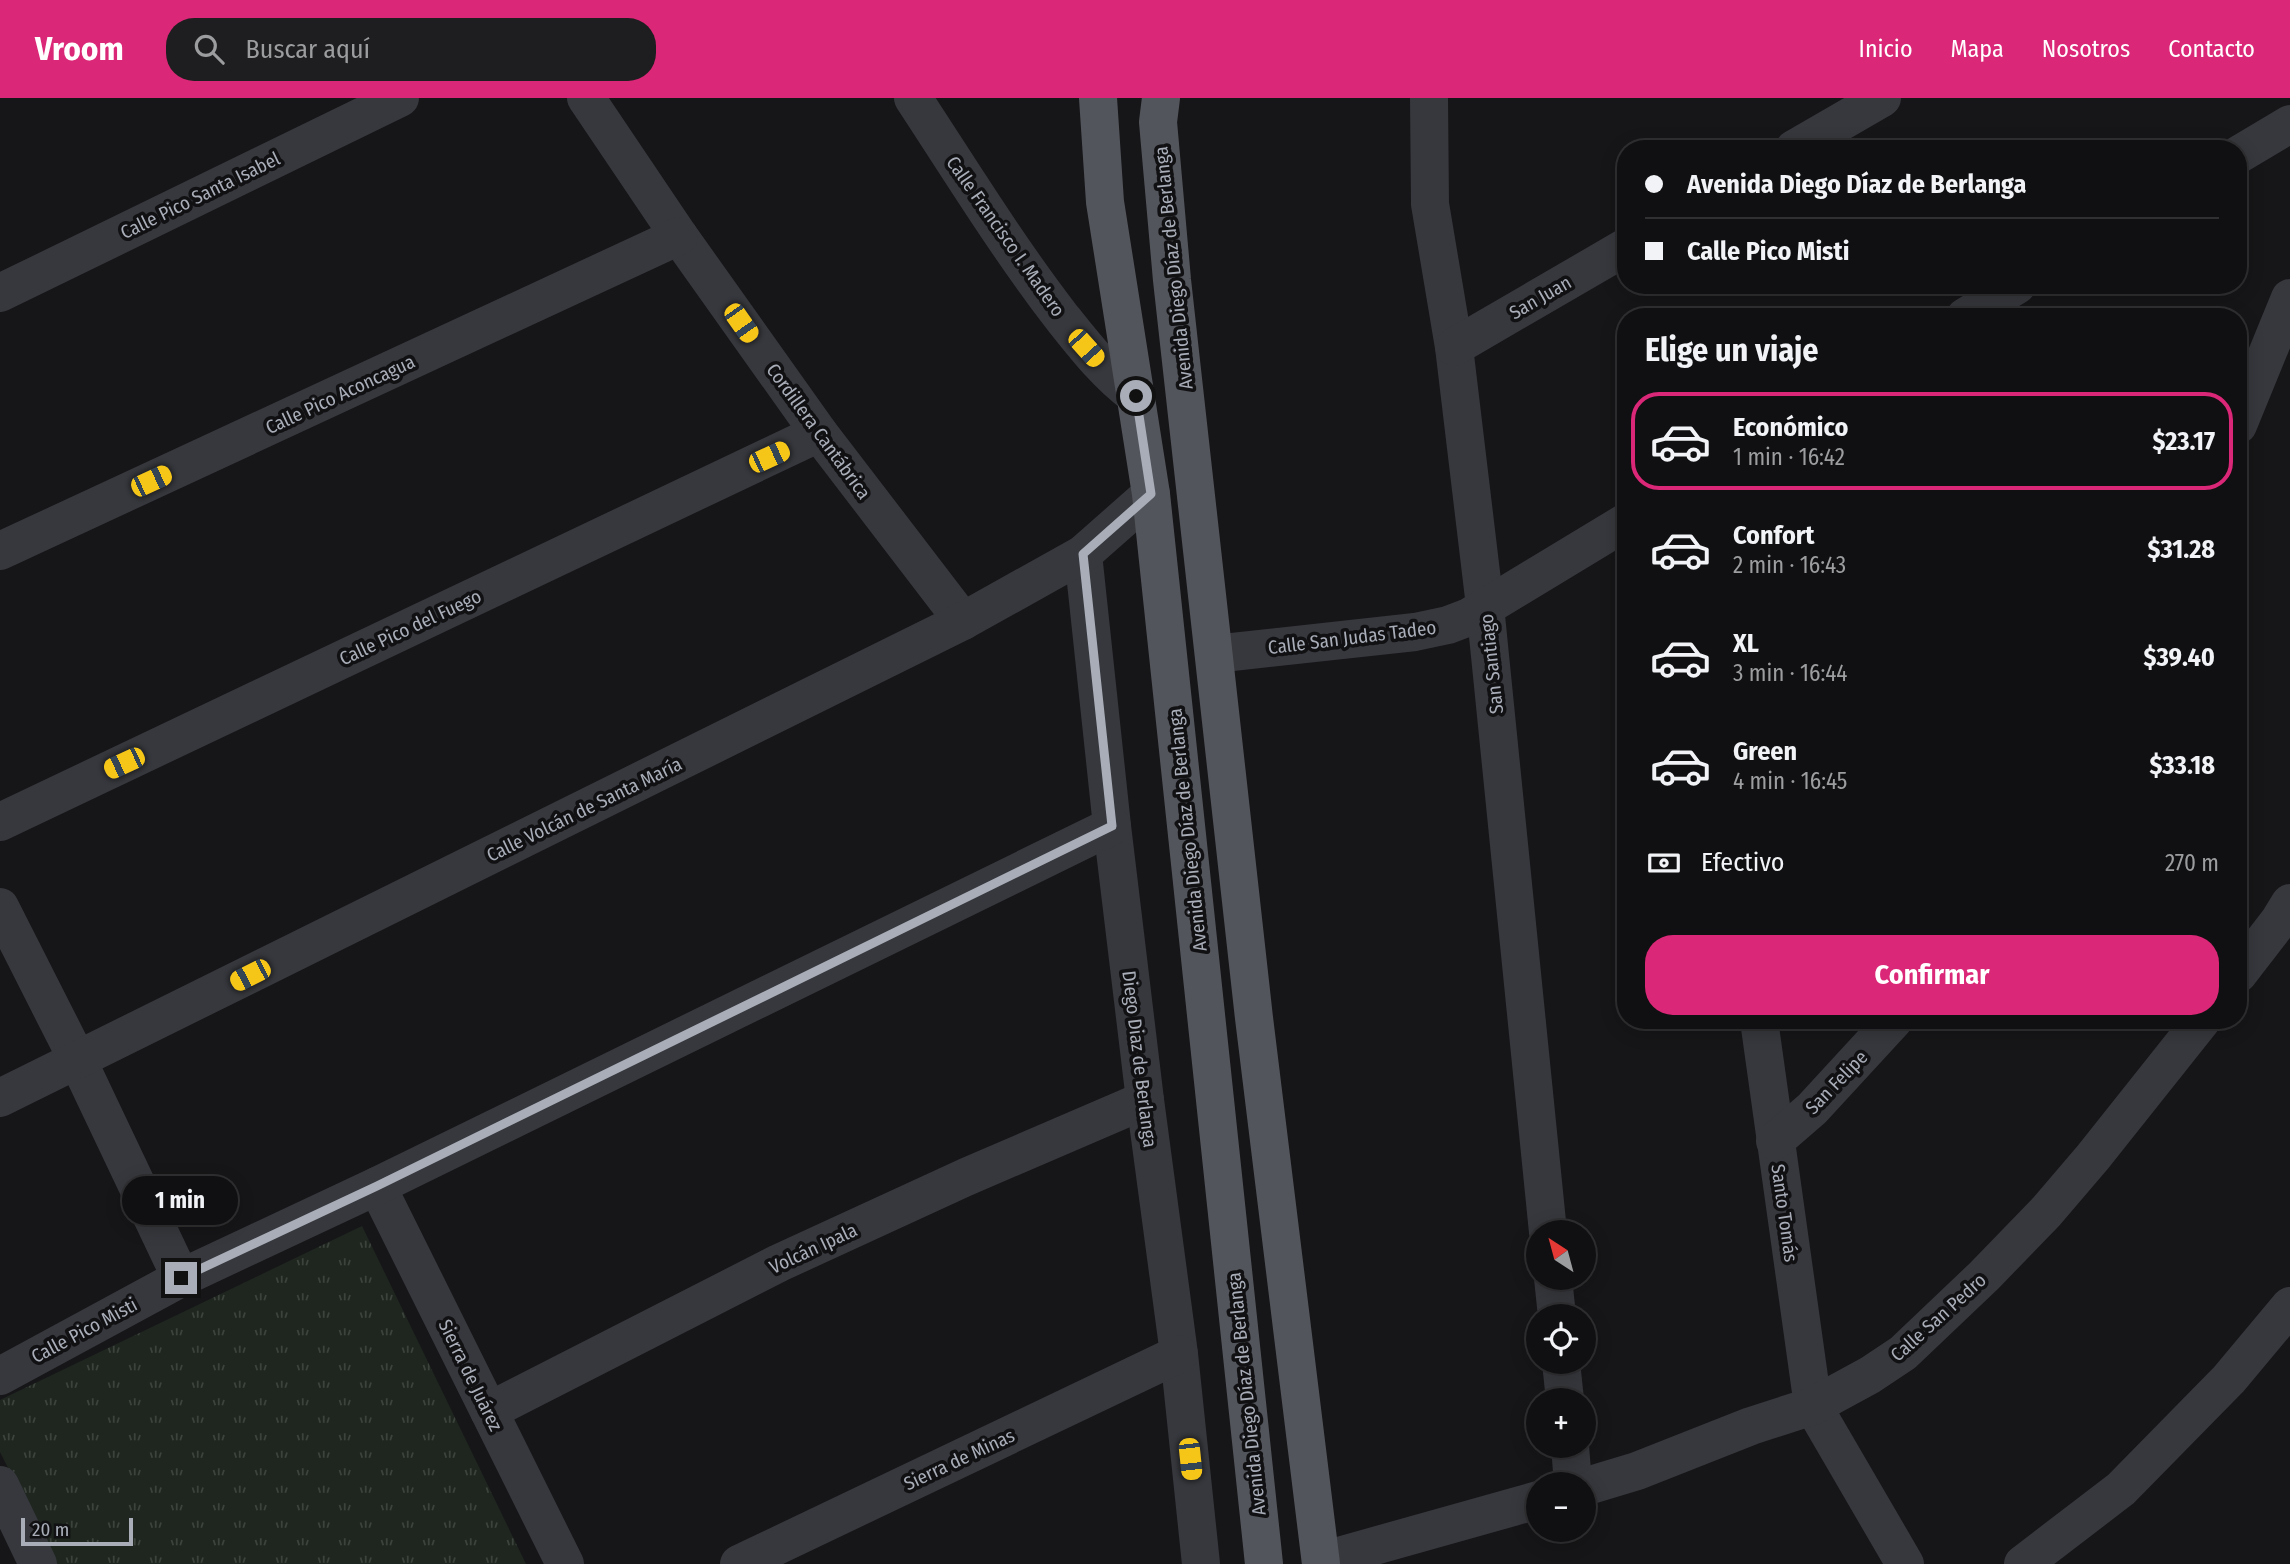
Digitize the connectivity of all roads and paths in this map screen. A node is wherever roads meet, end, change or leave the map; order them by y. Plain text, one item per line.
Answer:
1 (400, 98) edge
2 (586, 98) edge
3 (913, 98) edge
4 (1098, 98) edge
5 (1161, 98) edge
6 (1429, 98) edge
7 (1882, 98) edge
8 (2290, 124) edge
9 (1810, 140) edge
10 (2247, 150) edge
11 (679, 236) junction
12 (1617, 252) edge
13 (0, 293) edge
14 (2002, 294) edge
15 (2290, 298) edge
16 (1980, 308) edge
17 (1454, 347) junction
18 (1136, 396) junction
19 (2247, 403) edge
20 (819, 433) junction
21 (1151, 494) junction
22 (1617, 527) edge
23 (0, 551) edge
24 (1083, 554) junction
25 (1485, 606) junction
26 (962, 621) junction
27 (1214, 654) junction
28 (0, 822) edge
29 (1112, 826) junction
30 (2290, 903) edge
31 (0, 907) edge
32 (2247, 962) edge
33 (1760, 1029) edge
34 (1886, 1029) edge
35 (2195, 1029) edge
36 (78, 1060) junction
37 (0, 1098) edge
38 (1145, 1100) junction
39 (1775, 1141) junction
40 (377, 1186) junction
41 (1547, 1220) edge
42 (181, 1278) junction
43 (2290, 1306) edge
44 (1179, 1354) junction
45 (0, 1376) edge
46 (1812, 1406) junction
47 (489, 1411) junction
48 (1596, 1483) edge
49 (0, 1485) edge
50 (1526, 1503) edge
51 (1321, 1563) edge
52 (38, 1564) edge
53 (565, 1564) edge
54 (739, 1564) edge
55 (1201, 1564) edge
56 (1264, 1564) edge
57 (1905, 1564) edge
58 (2023, 1564) edge

1 - 13 street, Calle Pico Santa Isabel
2 - 11 street, Cordillera Cantábrica
3 - 18 street, Calle Francisco I. Madero
4 - 18 main road, Avenida Diego Díaz de Berlanga
5 - 27 main road, Avenida Diego Díaz de Berlanga
6 - 17 street, San Santiago
7 - 9 street
8 - 10 street
11 - 20 street, Cordillera Cantábrica
11 - 23 street, Calle Pico Aconcagua
12 - 17 street, San Juan
14 - 16 street
15 - 19 street
17 - 25 street, San Santiago
18 - 21 main road, Avenida Diego Díaz de Berlanga
20 - 26 street, Cordillera Cantábrica
20 - 28 street, Calle Pico del Fuego
21 - 24 street, Calle Volcán de Santa María
21 - 56 main road, Avenida Diego Díaz de Berlanga
22 - 25 street, Calle San Judas Tadeo
24 - 26 street, Calle Volcán de Santa María
24 - 29 street, Diego Diaz de Berlanga
25 - 27 street, Calle San Judas Tadeo
25 - 41 street, San Santiago
26 - 36 street, Calle Volcán de Santa María
27 - 51 main road, Avenida Diego Díaz de Berlanga
29 - 38 street, Diego Diaz de Berlanga
29 - 40 street, Calle Pico Misti
30 - 32 street
31 - 36 street
33 - 39 street, Santo Tomás
34 - 39 street, San Felipe
35 - 46 street, Calle San Pedro
36 - 37 street, Calle Volcán de Santa María
36 - 42 street
38 - 44 street, Diego Diaz de Berlanga
38 - 47 street, Volcán Ipala
39 - 46 street, Santo Tomás
40 - 42 street, Calle Pico Misti
40 - 47 street, Sierra de Juárez
42 - 45 street, Calle Pico Misti
43 - 58 street
44 - 54 street, Sierra de Minas
44 - 55 street, Diego Diaz de Berlanga
46 - 48 street, Calle San Pedro
46 - 57 street
47 - 53 street, Sierra de Juárez
49 - 52 street
50 - 51 street

